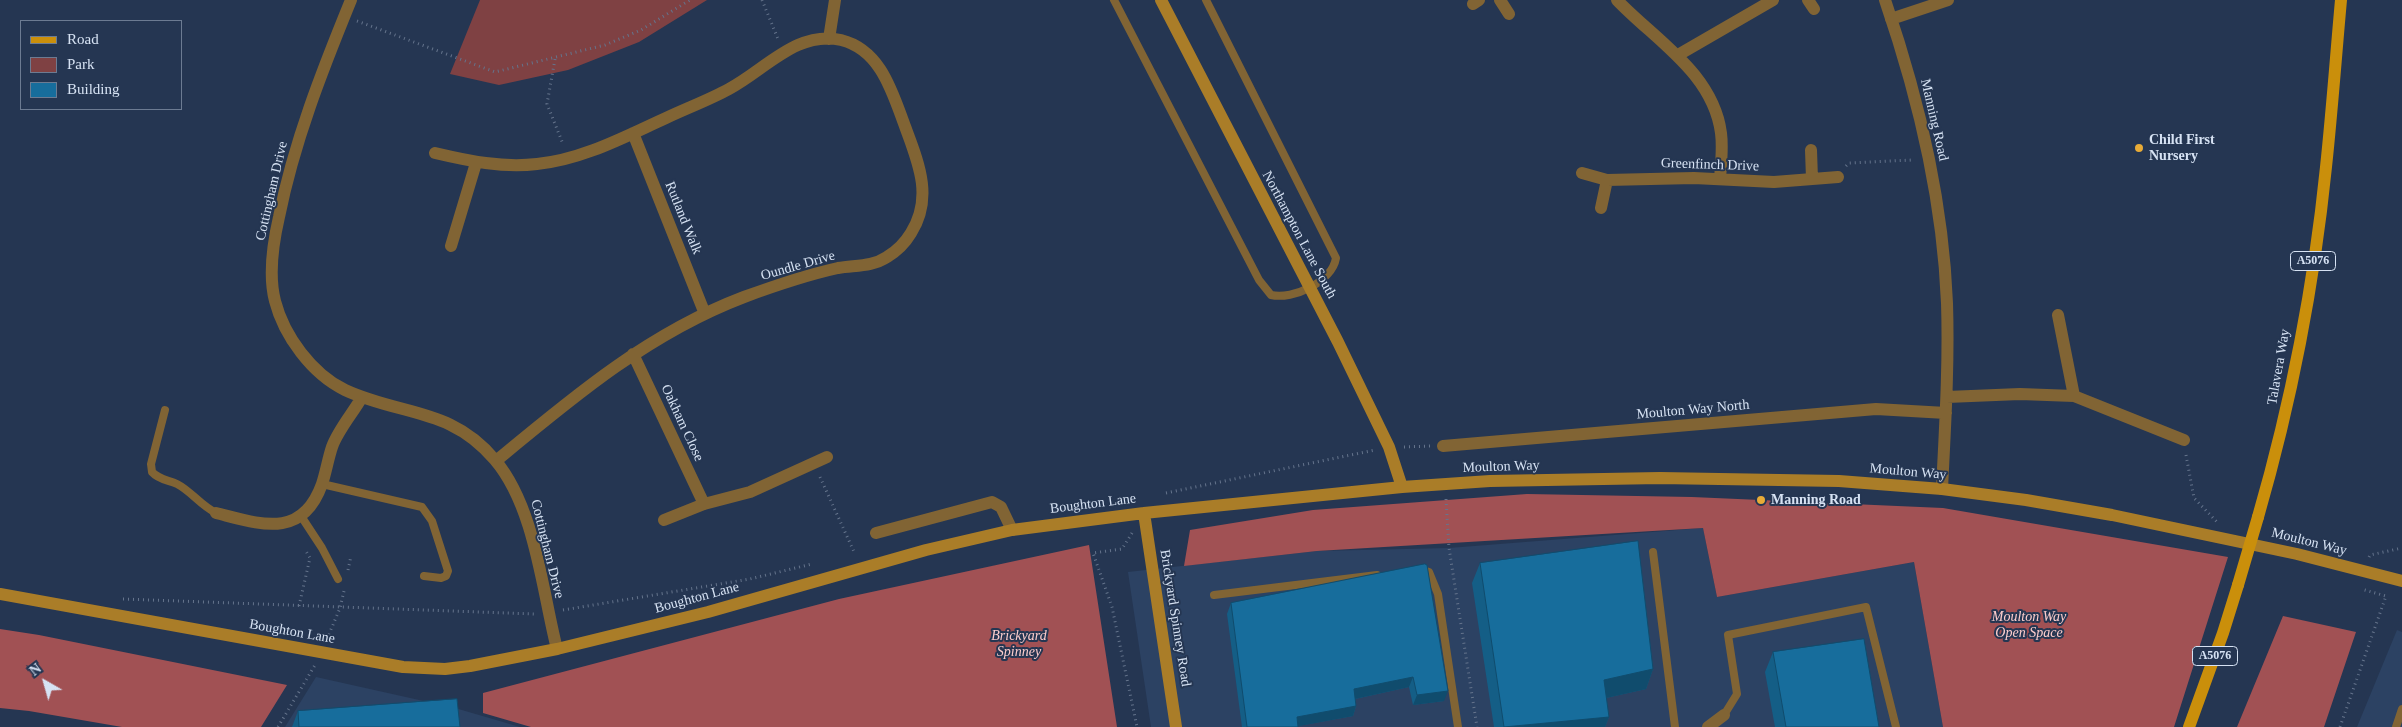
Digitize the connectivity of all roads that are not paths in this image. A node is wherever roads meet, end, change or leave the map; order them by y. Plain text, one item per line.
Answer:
1 (351, 0) edge
2 (835, 0) edge
3 (1114, 0) edge
4 (1161, 0) edge
5 (1206, 0) edge
6 (1500, 0) edge
7 (1617, 0) edge
8 (1773, 0) edge
9 (1885, 0) edge
10 (1948, 0) edge
11 (2341, 0) edge
12 (1509, 14) dead end
13 (1892, 19) junction
14 (829, 39) junction
15 (1678, 56) junction
16 (634, 133) junction
17 (1811, 150) dead end
18 (435, 153) dead end
19 (476, 163) junction
20 (1582, 173) dead end
21 (1838, 177) road end
22 (1720, 179) junction
23 (1812, 179) junction
24 (1608, 180) junction
25 (1601, 208) dead end
26 (451, 246) dead end
27 (1309, 286) junction
28 (705, 314) junction
29 (2058, 316) dead end
30 (633, 354) junction
31 (2074, 396) junction
32 (362, 397) junction
33 (1947, 397) junction
34 (165, 410) dead end
35 (1946, 413) junction
36 (2184, 440) road end
37 (1443, 446) road end
38 (827, 457) dead end
39 (496, 461) junction
40 (322, 484) junction
41 (1402, 488) junction
42 (1942, 489) junction
43 (704, 504) junction
44 (216, 513) joint
45 (1144, 514) junction
46 (297, 518) junction
47 (664, 520) dead end
48 (1012, 530) junction
49 (876, 533) dead end
50 (1653, 552) dead end
51 (1413, 570) edge
52 (1384, 574) edge
53 (424, 576) dead end
54 (338, 579) dead end
55 (2402, 581) edge
56 (0, 594) edge
57 (1214, 595) dead end
58 (557, 649) junction
59 (2402, 709) edge
60 (1724, 716) joint
61 (1176, 727) edge
62 (1458, 727) edge
63 (1675, 727) edge
64 (1708, 727) edge
65 (1896, 727) edge
66 (2189, 727) edge
67 (2396, 727) edge

1 - 32 street, Cottingham Drive
2 - 14 street
3 - 27 lane
4 - 27 street, Northampton Lane South
5 - 27 lane
6 - 12 street
7 - 15 street
8 - 15 street
9 - 13 street, Manning Road
10 - 13 street
11 - 66 main road, Talavera Way / A5076, bridge
13 - 33 street, Manning Road
14 - 16 street, Oundle Drive
14 - 28 street, Oundle Drive
15 - 22 street
16 - 19 street, Oundle Drive
16 - 28 street, Rutland Walk
17 - 23 street
18 - 19 street, Oundle Drive
19 - 26 street
20 - 24 street, Greenfinch Drive
21 - 23 street, Greenfinch Drive
22 - 23 street, Greenfinch Drive
22 - 24 street, Greenfinch Drive
24 - 25 street
27 - 41 street, Northampton Lane South
28 - 30 street, Oundle Drive
29 - 31 street
30 - 39 street, Oundle Drive
30 - 43 street, Oakham Close
31 - 33 street
31 - 36 street
32 - 39 street, Cottingham Drive
32 - 40 street
33 - 35 street, Manning Road
34 - 44 lane
35 - 37 street, Moulton Way North
35 - 42 street, Manning Road
38 - 43 street
39 - 58 street, Cottingham Drive
40 - 46 street
40 - 53 lane
41 - 42 street, Moulton Way
41 - 45 street, Boughton Lane
42 - 55 street, Moulton Way
43 - 47 street
44 - 46 street
45 - 48 street, Boughton Lane
45 - 61 street, Brickyard Spinney Road
46 - 54 lane
48 - 49 street
48 - 58 street, Boughton Lane
50 - 63 lane
51 - 62 lane
52 - 57 lane
56 - 58 street, Boughton Lane
59 - 67 lane
60 - 64 street
60 - 65 lane

